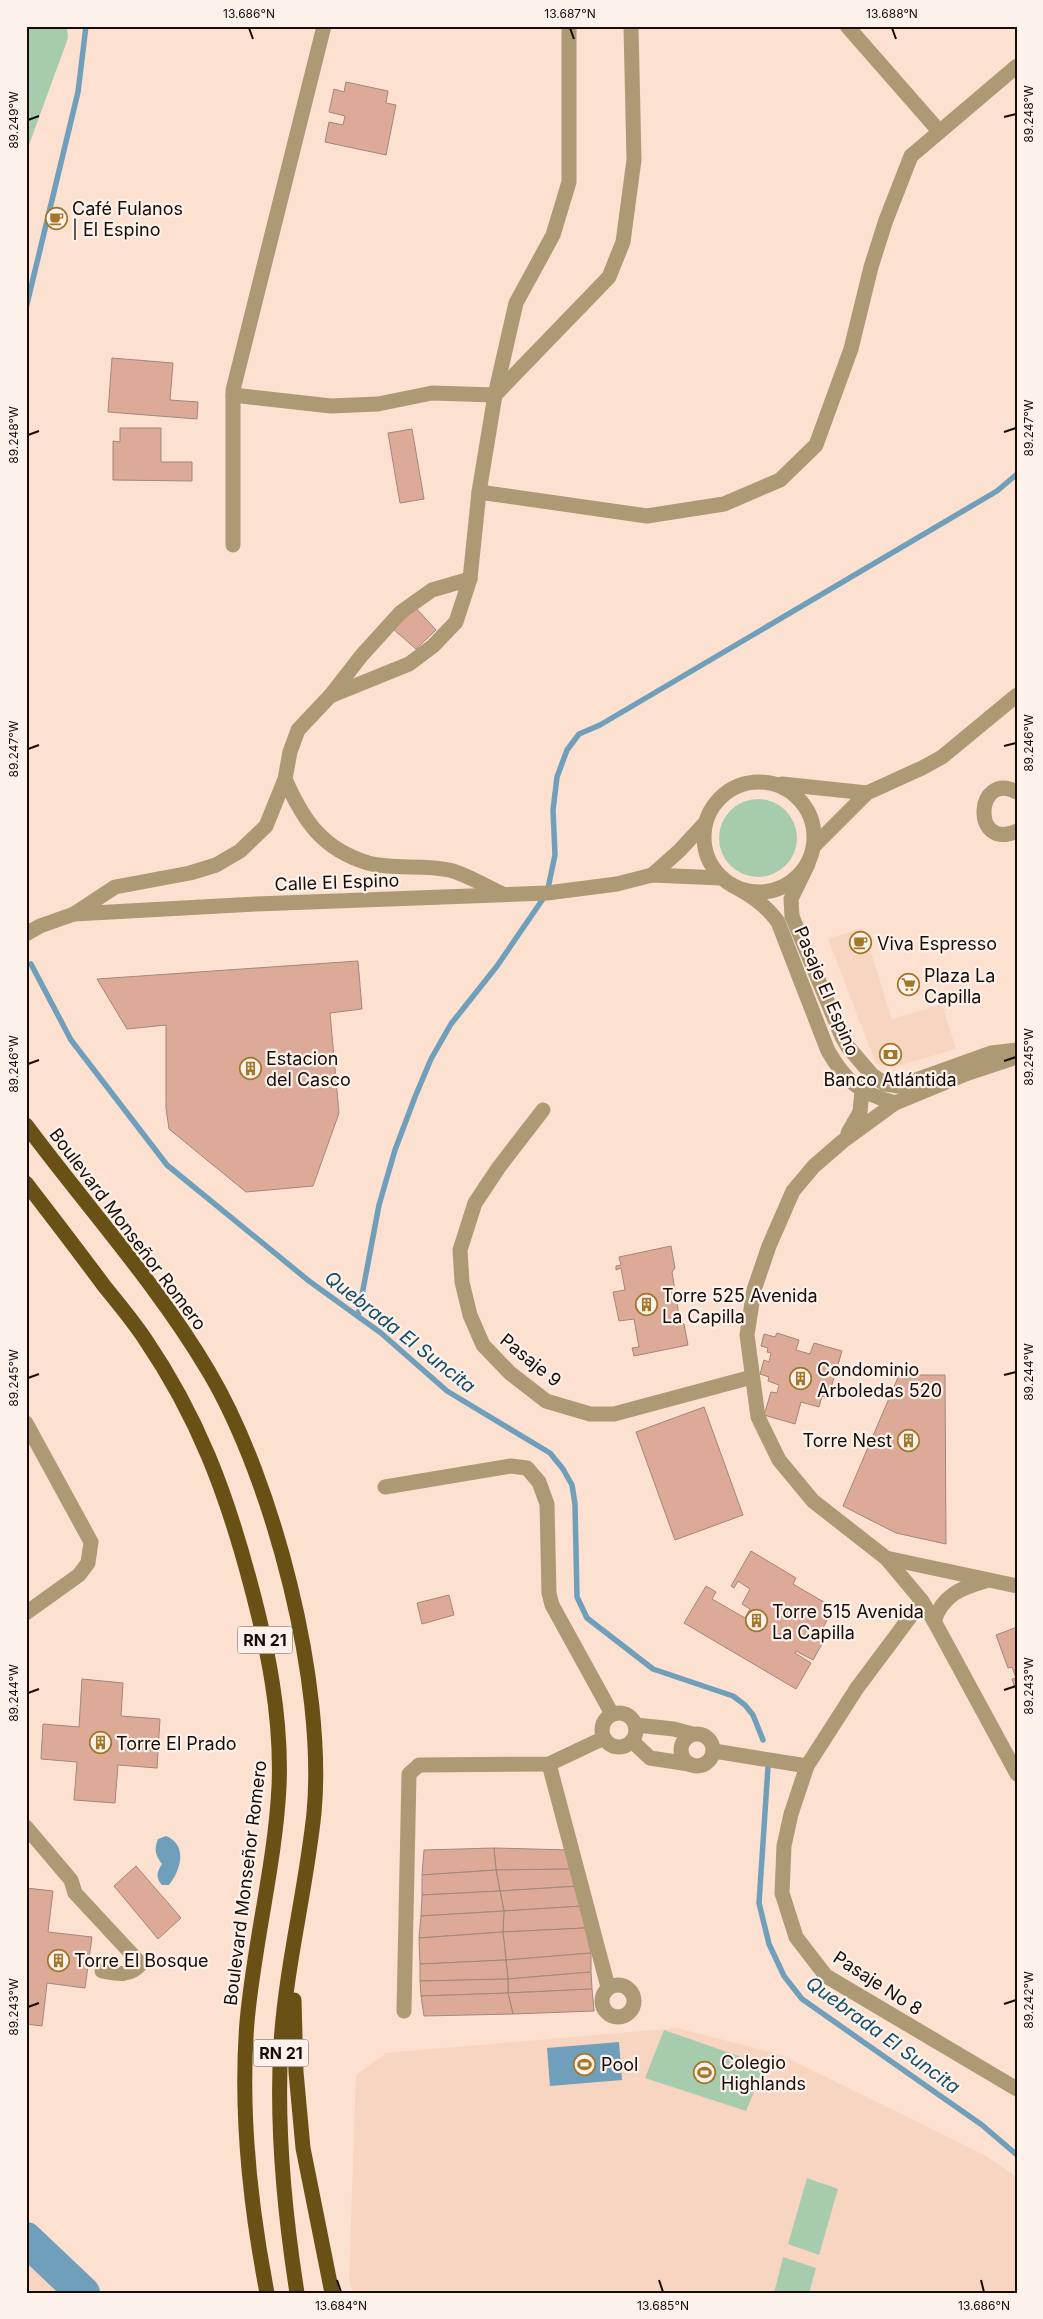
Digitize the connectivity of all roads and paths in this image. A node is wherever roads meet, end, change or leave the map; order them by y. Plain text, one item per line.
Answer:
1 (324, 26) edge
2 (569, 26) edge
3 (631, 26) edge
4 (847, 26) edge
5 (1017, 66) edge
6 (939, 131) junction
7 (233, 395) junction
8 (495, 395) junction
9 (479, 492) junction
10 (234, 545) dead end
11 (470, 579) junction
12 (1017, 695) edge
13 (330, 696) junction
14 (285, 779) junction
15 (775, 784) junction
16 (1017, 792) edge
17 (867, 793) junction
18 (705, 823) junction
19 (1017, 831) edge
20 (814, 846) junction
21 (808, 864) junction
22 (652, 875) junction
23 (726, 882) junction
24 (501, 893) junction
25 (74, 914) junction
26 (26, 934) edge
27 (1017, 1050) edge
28 (1017, 1057) edge
29 (862, 1091) junction
30 (894, 1103) junction
31 (543, 1110) dead end
32 (26, 1125) edge
33 (843, 1141) junction
34 (26, 1184) edge
35 (752, 1377) junction
36 (26, 1422) edge
37 (385, 1487) dead end
38 (886, 1558) junction
39 (986, 1581) junction
40 (1017, 1586) edge
41 (922, 1601) junction
42 (26, 1613) edge
43 (934, 1620) junction
44 (612, 1714) junction
45 (636, 1725) junction
46 (692, 1734) junction
47 (604, 1738) junction
48 (632, 1741) junction
49 (714, 1751) junction
50 (549, 1764) junction
51 (690, 1764) junction
52 (807, 1766) junction
53 (1017, 1774) edge
54 (26, 1827) edge
55 (293, 1956) junction
56 (102, 1971) dead end
57 (608, 1988) dead end
58 (404, 2011) dead end
59 (1017, 2089) edge
60 (267, 2293) edge
61 (298, 2293) edge
62 (332, 2293) edge

1 - 7 street
2 - 8 street
3 - 8 street
4 - 6 street
5 - 6 street
6 - 9 street
7 - 8 street
7 - 10 street
8 - 9 street
9 - 11 street
11 - 13 street
11 - 13 street
12 - 17 street
13 - 14 street
14 - 24 street
14 - 25 street
15 - 17 street
15 - 18 street
15 - 20 street
16 - 19 street
17 - 20 street
18 - 22 street, Calle El Espino
18 - 23 street
20 - 21 street
21 - 23 street
21 - 27 street, Pasaje El Espino
22 - 23 street, Calle El Espino
22 - 24 street, Calle El Espino
23 - 29 street, Pasaje El Espino
24 - 25 street, Calle El Espino
25 - 26 street, Calle El Espino
28 - 30 street
29 - 30 street, Pasaje El Espino
29 - 33 street
30 - 33 street
31 - 35 street, Pasaje 9
32 - 55 highway, Boulevard Monseñor Romero / RN 21
33 - 35 street
34 - 60 highway, Boulevard Monseñor Romero / RN 21
35 - 38 street
36 - 42 street
37 - 44 street
38 - 39 street
38 - 41 street
39 - 40 street
39 - 43 street
41 - 43 street
41 - 52 street, Pasaje No 8
43 - 53 street
44 - 45 street
44 - 47 street
45 - 46 street
45 - 48 street
46 - 49 street
46 - 51 street
47 - 48 street
47 - 50 street
48 - 51 street
49 - 51 street
49 - 52 street
50 - 57 street
50 - 58 street
52 - 59 street, Pasaje No 8
54 - 56 street
55 - 61 highway, Boulevard Monseñor Romero / RN 21
55 - 62 highway

